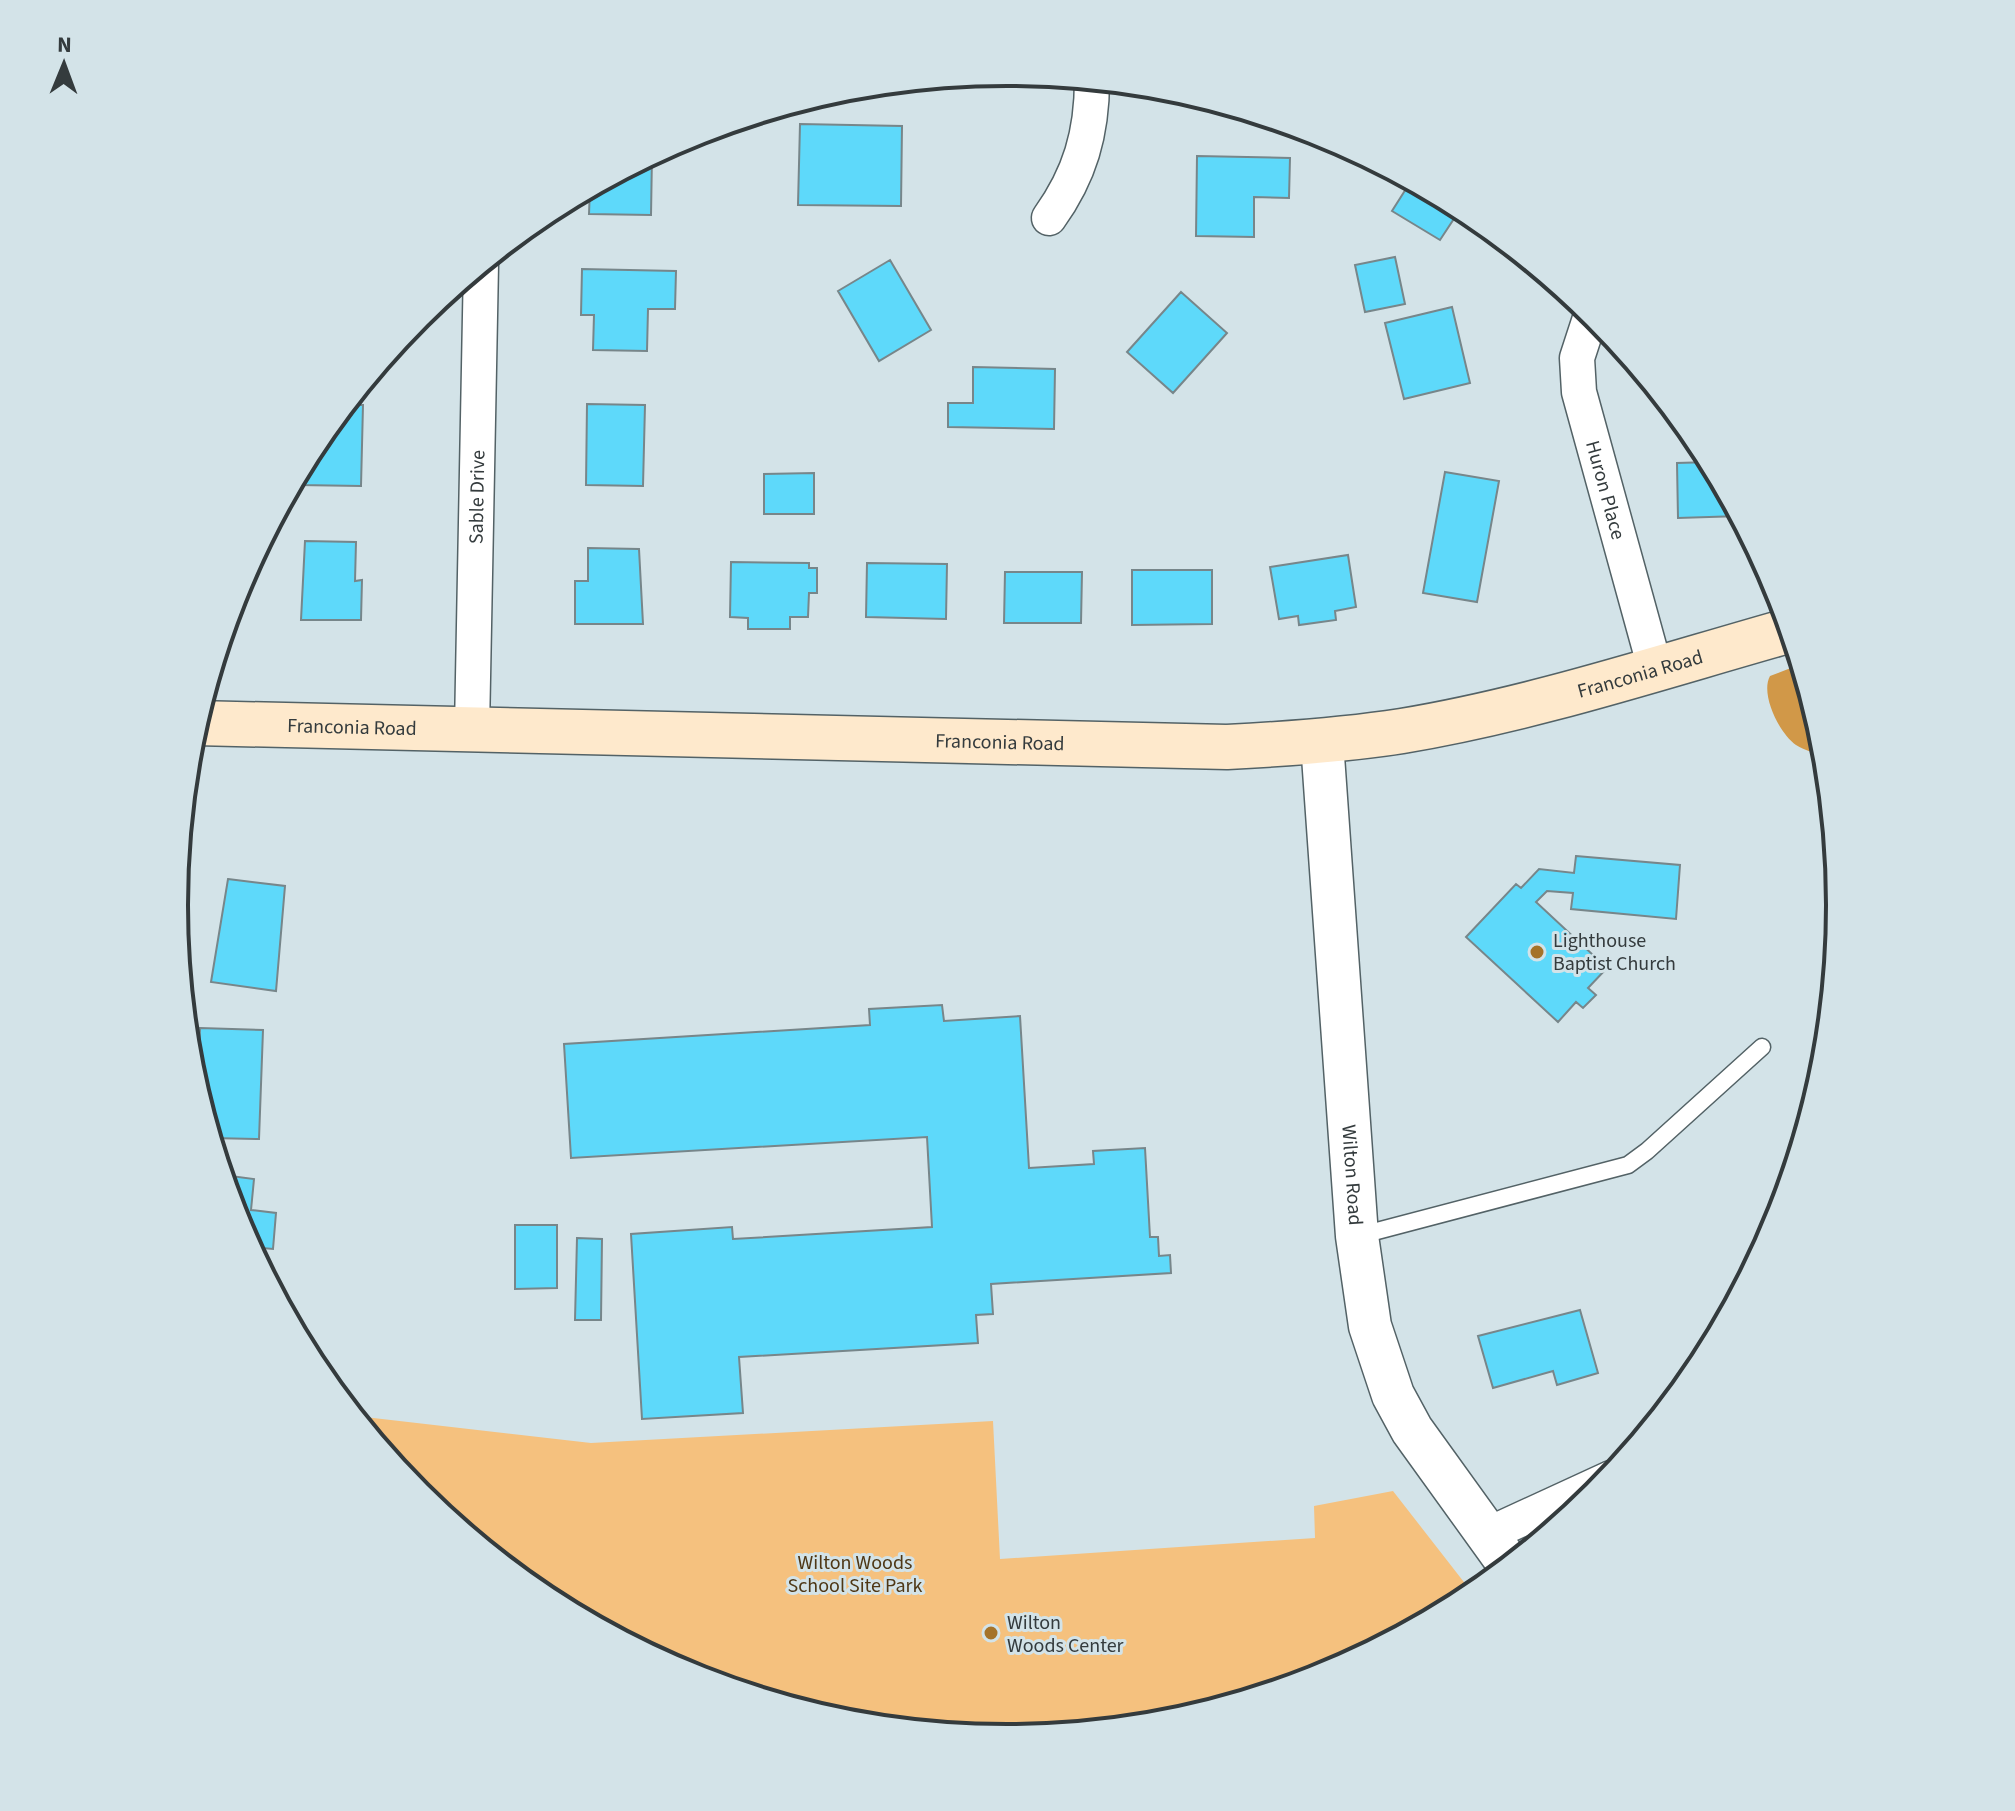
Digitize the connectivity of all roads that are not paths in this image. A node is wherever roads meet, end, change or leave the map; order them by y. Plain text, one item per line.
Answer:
1 (1092, 91) edge
2 (1049, 218) dead end
3 (481, 278) edge
4 (1587, 326) edge
5 (1781, 633) edge
6 (1655, 668) junction
7 (209, 723) edge
8 (472, 729) junction
9 (1322, 742) junction
10 (1762, 1047) dead end
11 (1357, 1236) junction
12 (1560, 1510) edge
13 (1498, 1550) edge

1 - 2 street
3 - 8 street, Sable Drive
4 - 6 street, Huron Place
5 - 6 main road, Franconia Road
6 - 9 main road, Franconia Road
7 - 8 main road, Franconia Road
8 - 9 main road, Franconia Road
9 - 11 street, Wilton Road
10 - 11 lane
11 - 13 street, Wilton Road
12 - 13 street

